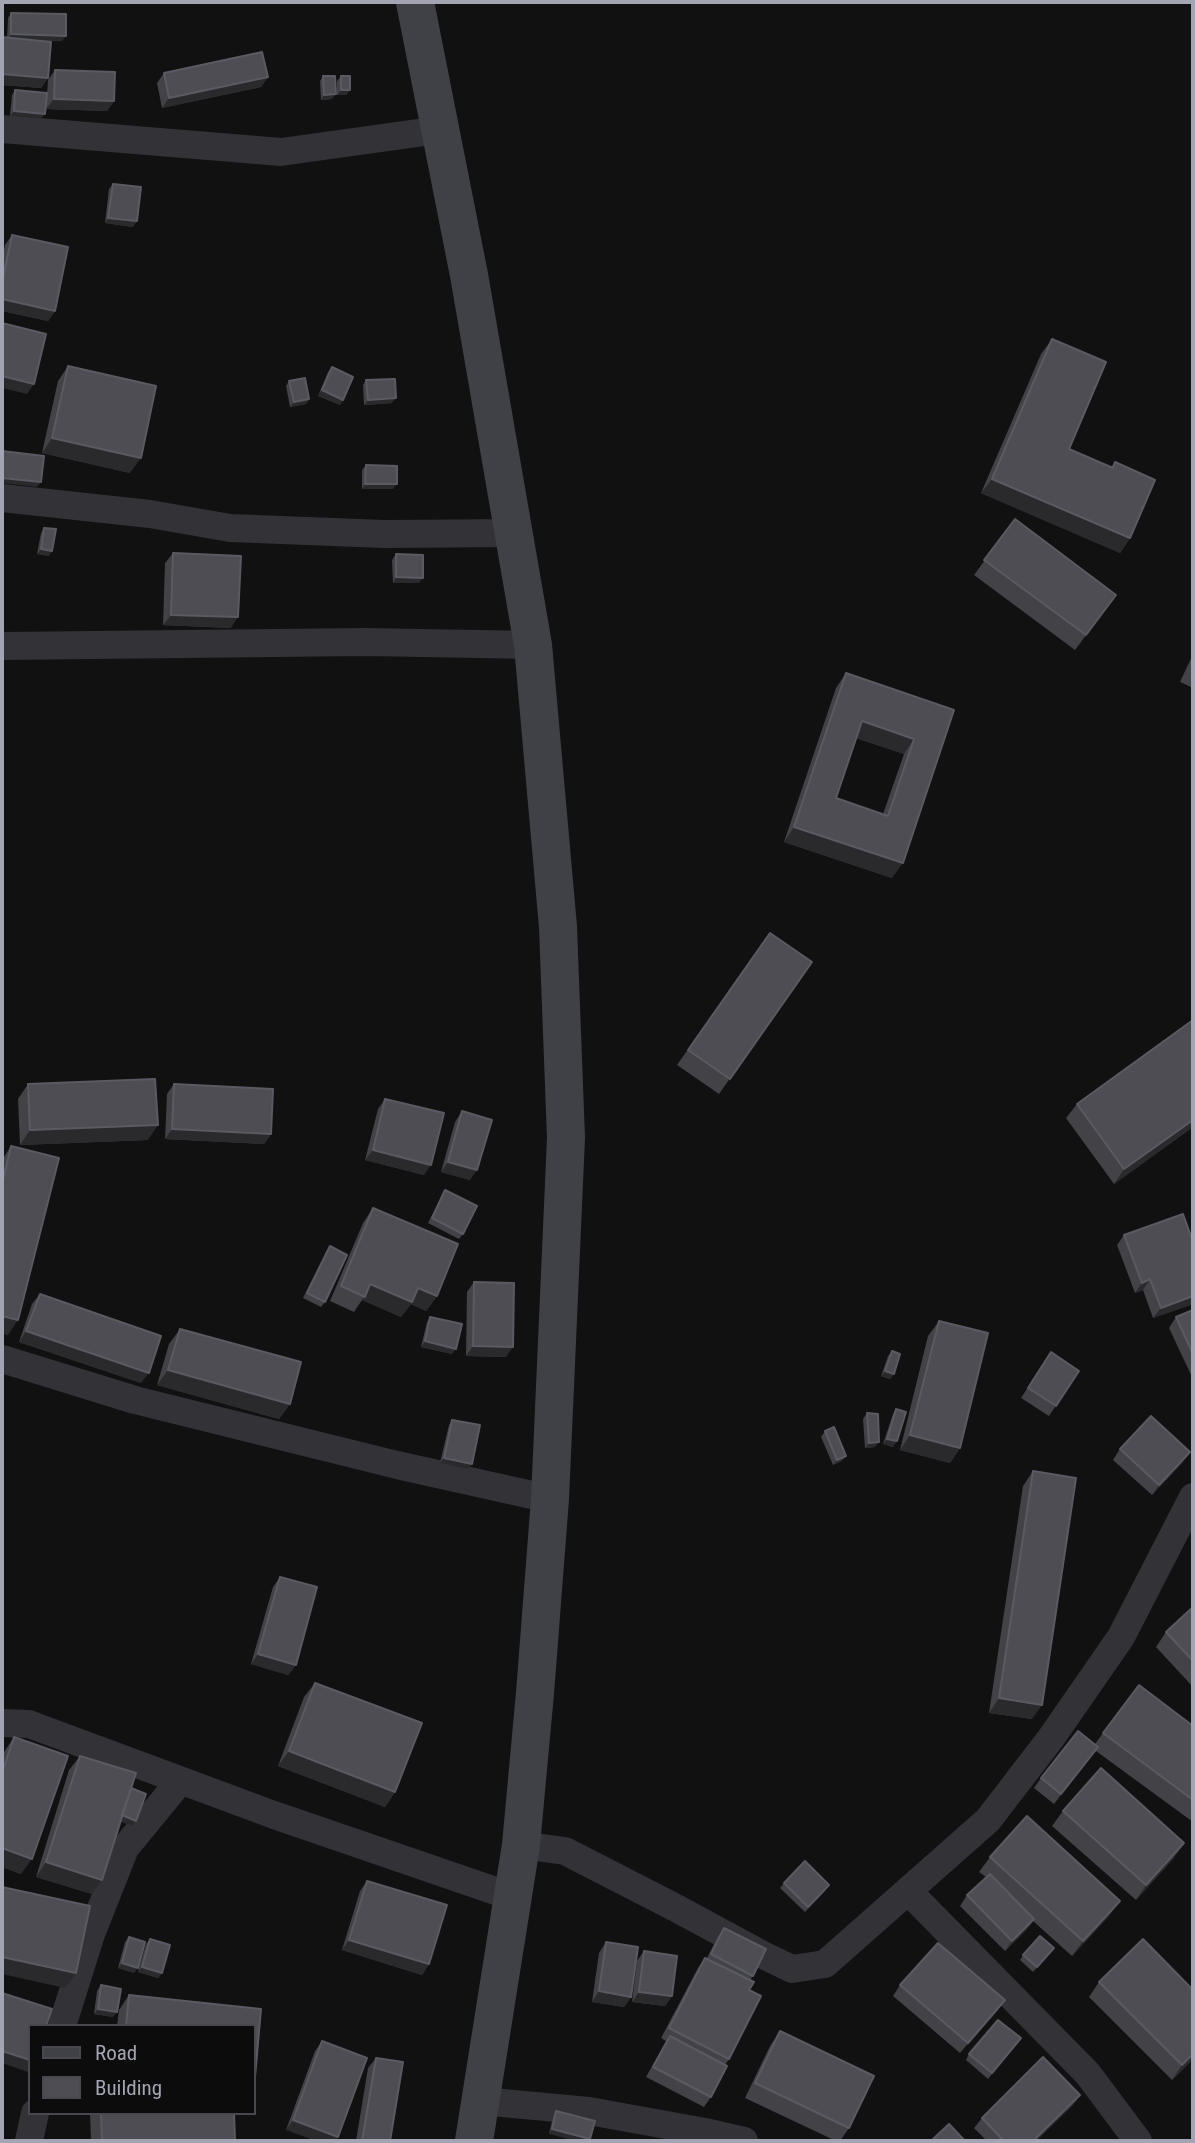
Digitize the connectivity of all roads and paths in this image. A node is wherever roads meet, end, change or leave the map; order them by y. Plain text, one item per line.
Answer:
1 (415, 2) edge
2 (2, 129) edge
3 (439, 130) junction
4 (2, 498) edge
5 (513, 533) junction
6 (533, 645) junction
7 (2, 646) edge
8 (2, 1359) edge
9 (1193, 1497) edge
10 (550, 1499) junction
11 (2, 1723) edge
12 (180, 1781) junction
13 (521, 1845) junction
14 (909, 1892) junction
15 (513, 1897) junction
16 (63, 2024) edge
17 (481, 2101) junction
18 (35, 2115) edge
19 (29, 2141) edge
20 (474, 2141) edge
21 (744, 2141) edge
22 (1138, 2141) edge

1 - 3 main road
2 - 3 street
3 - 5 main road
4 - 5 street
5 - 6 main road
6 - 7 street
6 - 10 main road
8 - 10 street
9 - 14 street
10 - 13 main road
11 - 12 street
12 - 15 street
12 - 16 street
13 - 14 street
13 - 15 main road
14 - 22 street
15 - 17 main road
17 - 20 main road
17 - 21 street
18 - 19 street

